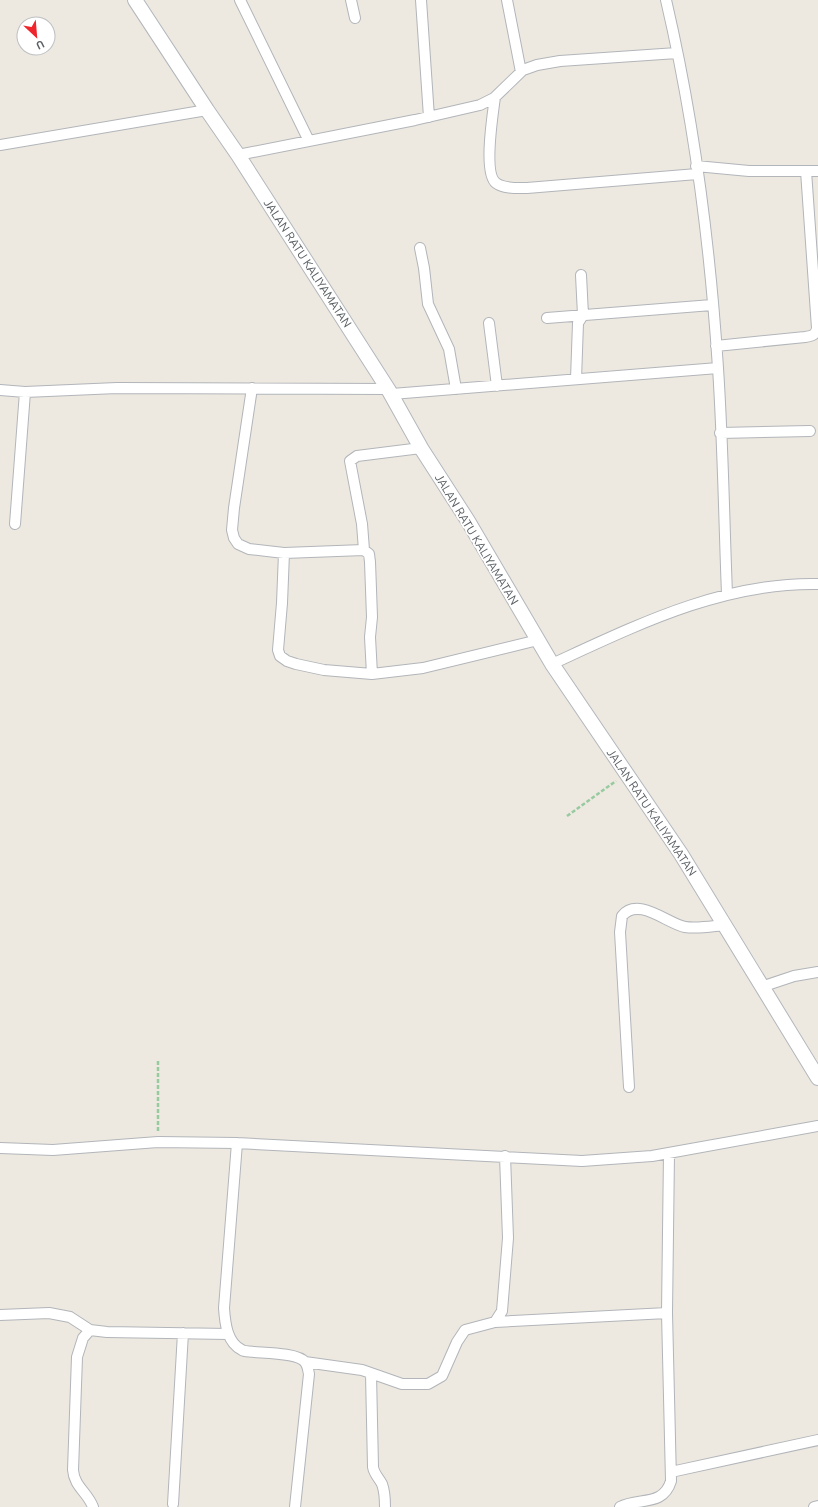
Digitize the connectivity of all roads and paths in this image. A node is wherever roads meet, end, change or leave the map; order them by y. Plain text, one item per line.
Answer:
1 (135, 0) edge
2 (240, 0) edge
3 (351, 0) edge
4 (422, 0) edge
5 (507, 0) edge
6 (666, 0) edge
7 (355, 18) dead end
8 (677, 53) junction
9 (521, 72) junction
10 (495, 97) junction
11 (207, 110) junction
12 (430, 117) junction
13 (309, 141) junction
14 (0, 145) edge
15 (238, 155) junction
16 (697, 170) junction
17 (806, 171) junction
18 (818, 171) edge
19 (420, 248) dead end
20 (580, 274) dead end
21 (712, 305) junction
22 (583, 315) junction
23 (547, 318) dead end
24 (489, 323) dead end
25 (716, 346) junction
26 (718, 368) junction
27 (576, 379) junction
28 (497, 386) junction
29 (252, 388) junction
30 (456, 389) junction
31 (0, 390) edge
32 (390, 391) junction
33 (25, 392) junction
34 (810, 431) dead end
35 (720, 433) junction
36 (421, 448) junction
37 (15, 524) dead end
38 (364, 550) junction
39 (284, 553) junction
40 (818, 584) edge
41 (727, 594) junction
42 (538, 640) junction
43 (552, 664) junction
44 (372, 674) junction
45 (626, 774) junction
46 (567, 816) dead end
47 (726, 925) junction
48 (818, 972) edge
49 (761, 987) junction
50 (158, 1061) dead end
51 (818, 1078) edge
52 (629, 1087) dead end
53 (818, 1126) edge
54 (158, 1142) junction
55 (237, 1143) junction
56 (0, 1148) edge
57 (669, 1153) junction
58 (505, 1156) junction
59 (668, 1313) junction
60 (0, 1315) edge
61 (495, 1322) junction
62 (90, 1330) junction
63 (183, 1334) junction
64 (228, 1334) junction
65 (305, 1362) junction
66 (371, 1374) junction
67 (818, 1440) edge
68 (671, 1472) junction
69 (641, 1502) junction
70 (173, 1504) dead end
71 (818, 1506) edge
72 (93, 1507) edge
73 (295, 1507) edge
74 (385, 1507) edge
75 (620, 1507) edge
76 (652, 1507) edge
77 (814, 1507) edge

1 - 11 main road, JALAN RATU KALIYAMATAN
2 - 13 street
3 - 7 street
4 - 12 street
5 - 9 street
6 - 8 street
8 - 9 street
8 - 16 street
9 - 10 street
10 - 12 street
10 - 16 street
11 - 14 street
11 - 15 main road, JALAN RATU KALIYAMATAN
12 - 13 street
13 - 15 street
15 - 32 main road, JALAN RATU KALIYAMATAN
16 - 17 street
16 - 21 street
17 - 18 street
17 - 25 street
19 - 30 street
20 - 22 street
21 - 22 street
21 - 25 street
22 - 23 street
22 - 27 street
24 - 28 street
25 - 26 street
26 - 27 street
26 - 35 street
27 - 28 street
28 - 30 street
29 - 32 street
29 - 33 street
29 - 39 street
30 - 32 street
31 - 33 street
32 - 36 main road, JALAN RATU KALIYAMATAN
33 - 37 street
34 - 35 street
35 - 41 street
36 - 38 street
36 - 42 main road, JALAN RATU KALIYAMATAN
38 - 39 street
38 - 44 street
39 - 44 street
40 - 41 street
41 - 43 street
42 - 43 main road, JALAN RATU KALIYAMATAN
42 - 44 street
43 - 45 main road, JALAN RATU KALIYAMATAN
45 - 46 path
45 - 47 main road, JALAN RATU KALIYAMATAN
47 - 49 main road, JALAN RATU KALIYAMATAN
47 - 52 street
48 - 49 street
49 - 51 main road, JALAN RATU KALIYAMATAN
50 - 54 path
53 - 57 street
54 - 55 street
54 - 56 street
55 - 58 street
55 - 64 street
57 - 58 street
57 - 59 street
58 - 61 street
59 - 61 street
59 - 68 street
60 - 62 street
61 - 66 street
62 - 63 street
62 - 72 street
63 - 64 street
63 - 70 street
64 - 65 street
65 - 66 street
65 - 73 street
66 - 74 street
67 - 68 street
68 - 69 street
69 - 75 street
69 - 76 street
71 - 77 street

